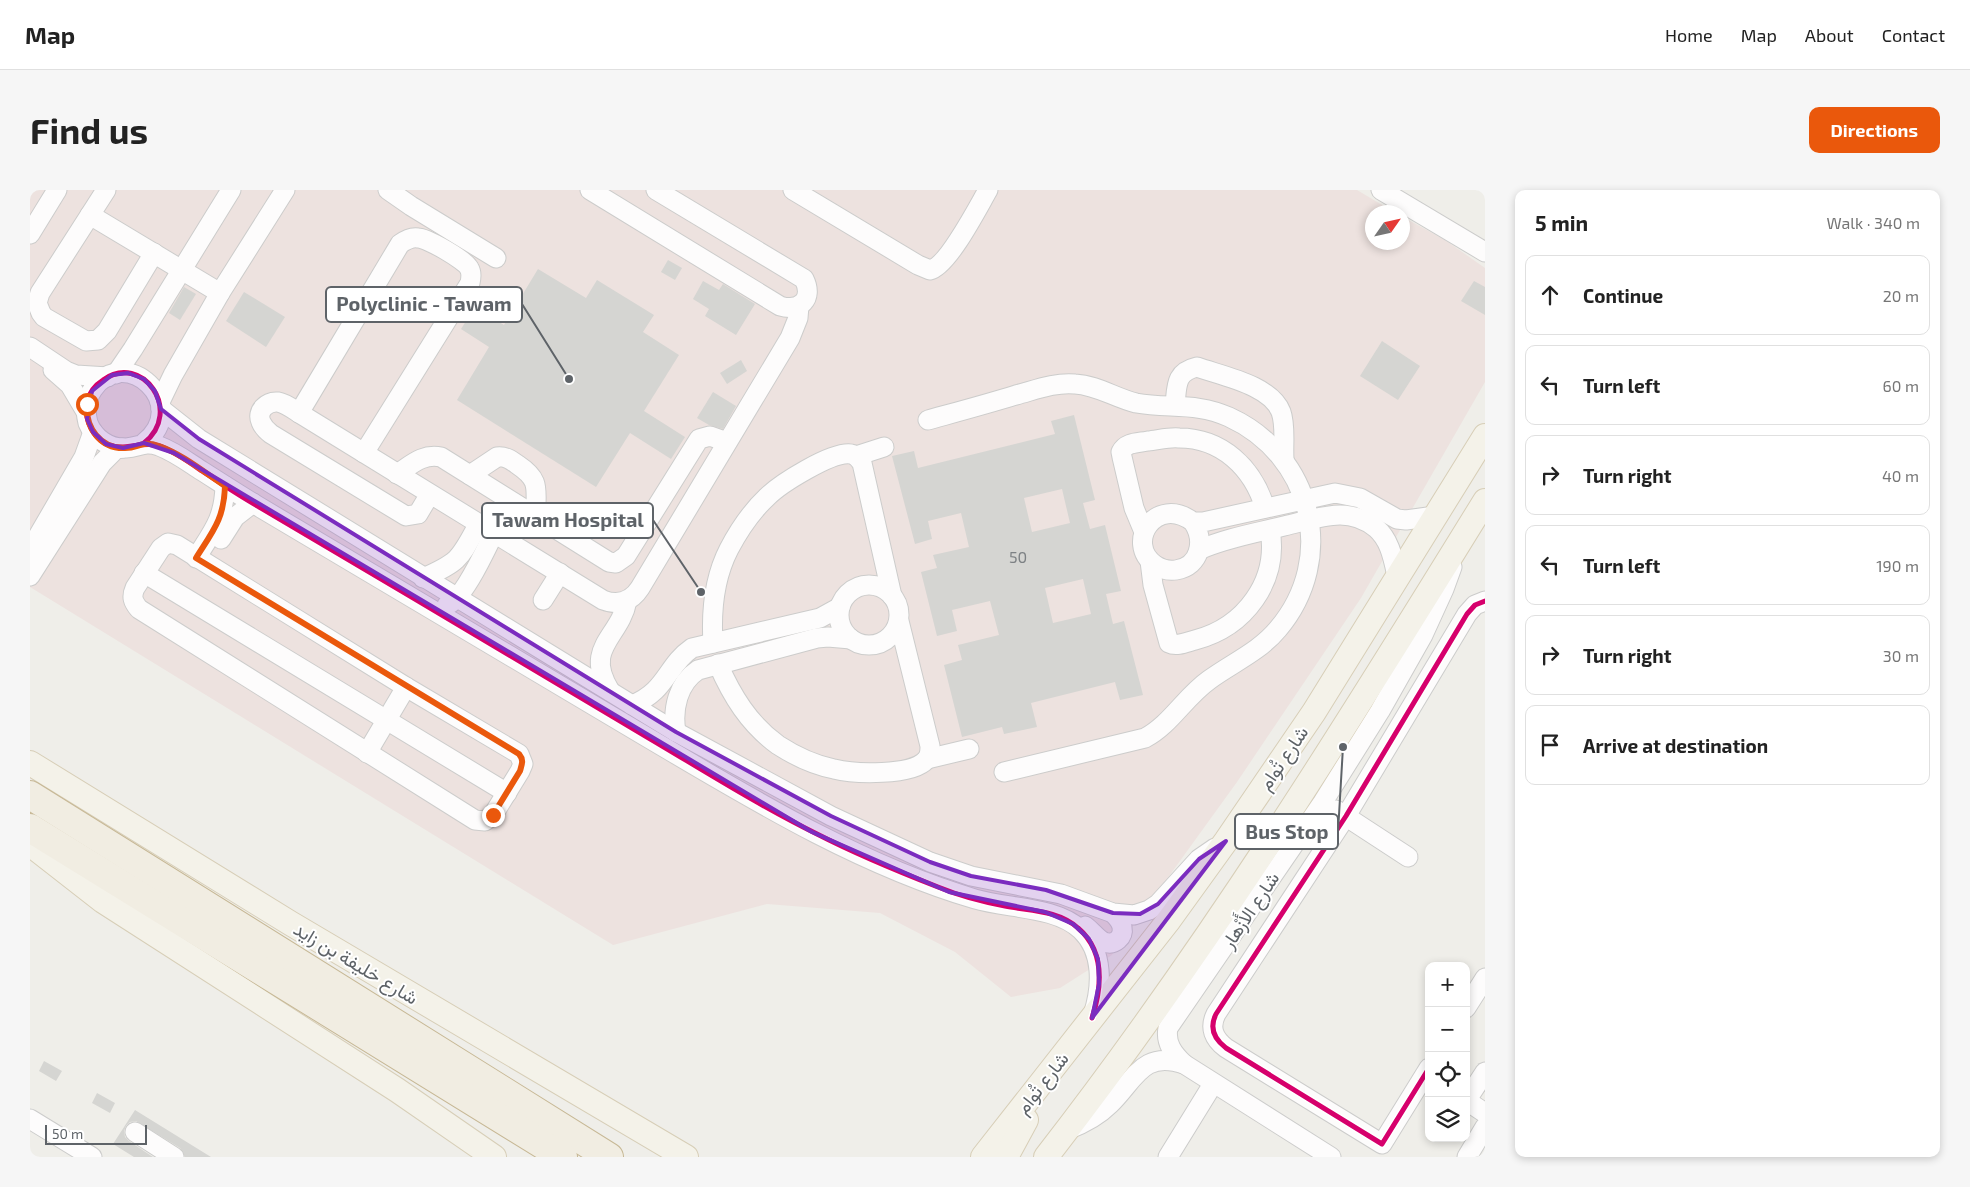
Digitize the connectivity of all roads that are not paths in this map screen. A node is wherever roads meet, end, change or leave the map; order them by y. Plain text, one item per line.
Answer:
1 (56, 190) edge
2 (106, 190) edge
3 (231, 190) edge
4 (389, 190) edge
5 (590, 190) edge
6 (656, 190) edge
7 (793, 190) edge
8 (988, 190) edge
9 (1381, 190) edge
10 (282, 192) edge
11 (411, 206) junction
12 (90, 214) junction
13 (30, 234) edge
14 (412, 238) junction
15 (1484, 253) edge
16 (154, 254) junction
17 (496, 258) dead end
18 (181, 270) junction
19 (220, 293) junction
20 (799, 306) junction
21 (30, 347) edge
22 (30, 357) edge
23 (112, 376) junction
24 (160, 405) junction
25 (1175, 405) junction
26 (86, 412) junction
27 (299, 413) junction
28 (928, 420) dead end
29 (93, 432) junction
30 (1485, 436) edge
31 (727, 442) junction
32 (144, 443) junction
33 (884, 447) dead end
34 (123, 448) junction
35 (364, 453) junction
36 (856, 456) junction
37 (1284, 459) junction
38 (397, 474) junction
39 (470, 475) junction
40 (225, 486) junction
41 (430, 494) junction
42 (1304, 499) junction
43 (1485, 500) edge
44 (253, 503) junction
45 (1265, 508) junction
46 (536, 516) junction
47 (1435, 516) junction
48 (1309, 520) junction
49 (1193, 522) junction
50 (486, 529) junction
51 (1270, 530) junction
52 (1144, 532) junction
53 (1460, 541) junction
54 (30, 550) edge
55 (1199, 550) junction
56 (202, 561) junction
57 (1150, 561) junction
58 (620, 562) junction
59 (144, 573) junction
60 (560, 574) junction
61 (30, 576) edge
62 (1397, 576) junction
63 (423, 578) junction
64 (646, 578) junction
65 (397, 588) junction
66 (892, 596) junction
67 (457, 598) junction
68 (543, 600) dead end
69 (627, 601) junction
70 (1485, 601) edge
71 (840, 607) junction
72 (899, 621) junction
73 (851, 639) junction
74 (713, 643) junction
75 (718, 664) junction
76 (406, 687) junction
77 (610, 691) junction
78 (632, 705) junction
79 (387, 720) junction
80 (676, 732) junction
81 (969, 749) dead end
82 (367, 753) junction
83 (927, 759) junction
84 (30, 763) edge
85 (1004, 772) dead end
86 (507, 793) junction
87 (30, 795) edge
88 (1324, 802) junction
89 (1346, 816) junction
90 (30, 828) edge
91 (1226, 841) junction
92 (30, 844) edge
93 (1408, 857) dead end
94 (1113, 913) junction
95 (1055, 915) junction
96 (1485, 978) edge
97 (1467, 1007) edge
98 (1092, 1018) junction
99 (1184, 1064) junction
100 (1485, 1072) edge
101 (1425, 1075) edge
102 (1213, 1084) junction
103 (1469, 1097) edge
104 (1470, 1104) edge
105 (1485, 1113) edge
106 (30, 1119) edge
107 (1485, 1127) edge
108 (1067, 1130) junction
109 (134, 1132) dead end
110 (1468, 1147) edge
111 (1378, 1151) edge
112 (987, 1155) edge
113 (92, 1157) edge
114 (174, 1157) edge
115 (494, 1157) edge
116 (563, 1157) edge
117 (609, 1157) edge
118 (686, 1157) edge
119 (1046, 1157) edge
120 (1168, 1157) edge
121 (1331, 1157) edge

1 - 13 street
2 - 12 street
3 - 18 street
4 - 11 street
5 - 20 street
6 - 20 street
7 - 8 street
9 - 15 street
10 - 19 street
11 - 14 street
11 - 17 street
12 - 16 street
12 - 16 street
14 - 27 street
14 - 35 street
16 - 18 street
18 - 19 street
18 - 23 street
19 - 24 street
20 - 31 street
21 - 23 street
22 - 26 street
23 - 24 street
23 - 26 street
24 - 32 street
24 - 63 street
25 - 28 street
25 - 37 street
25 - 37 street
26 - 29 street
27 - 35 street
27 - 41 street
29 - 34 street
29 - 54 street
30 - 47 main road, شارع تُوام
31 - 58 street
31 - 64 street
32 - 34 street
32 - 40 street
33 - 36 street
34 - 61 street
35 - 38 street
36 - 66 street
36 - 74 street
37 - 42 street
38 - 39 street
38 - 41 street
39 - 46 street
39 - 46 street
40 - 44 street
40 - 56 street
41 - 50 street
42 - 45 street
42 - 47 street
42 - 48 street
43 - 53 main road, شارع تُوام
44 - 56 street
44 - 65 street
45 - 49 street
45 - 52 street
46 - 58 street
47 - 62 main road, شارع تُوام
48 - 51 street
48 - 62 street
48 - 85 street
49 - 52 street
49 - 55 street
50 - 60 street
50 - 63 street
50 - 67 street
51 - 55 street
51 - 57 street
52 - 57 street
53 - 88 street, شارع الأَزْهار
53 - 108 main road, شارع تُوام
55 - 57 street
56 - 59 street
56 - 76 street
58 - 64 street
59 - 79 street
59 - 82 street
60 - 68 street
60 - 69 street
62 - 91 main road, شارع تُوام
63 - 67 street
64 - 69 street
65 - 67 street
65 - 95 street
66 - 71 street
66 - 72 street
67 - 77 street
69 - 77 street
70 - 89 street
71 - 73 street
71 - 74 street
72 - 73 street
72 - 83 street
73 - 75 street
74 - 78 street
75 - 80 street
75 - 83 street
76 - 79 street
76 - 86 street
77 - 78 street
78 - 80 street
79 - 82 street
79 - 86 street
80 - 94 street
81 - 83 street
82 - 86 street
84 - 118 main road, شارع خليفة بن زايد
87 - 117 highway, شارع خليفة بن زايد
88 - 89 street
88 - 99 street, شارع الأَزْهار
89 - 93 street
89 - 111 street
90 - 116 highway
91 - 94 street
91 - 98 main road, شارع تُوام
92 - 115 main road
94 - 95 street
95 - 98 street
96 - 97 street
98 - 112 main road, شارع تُوام
99 - 102 street, شارع الأَزْهار
99 - 108 street, شارع الأَزْهار
100 - 103 street
101 - 111 street
102 - 120 street
102 - 121 street, شارع الأَزْهار
104 - 105 street
106 - 113 street
107 - 110 street
108 - 119 main road, شارع تُوام
109 - 114 street

